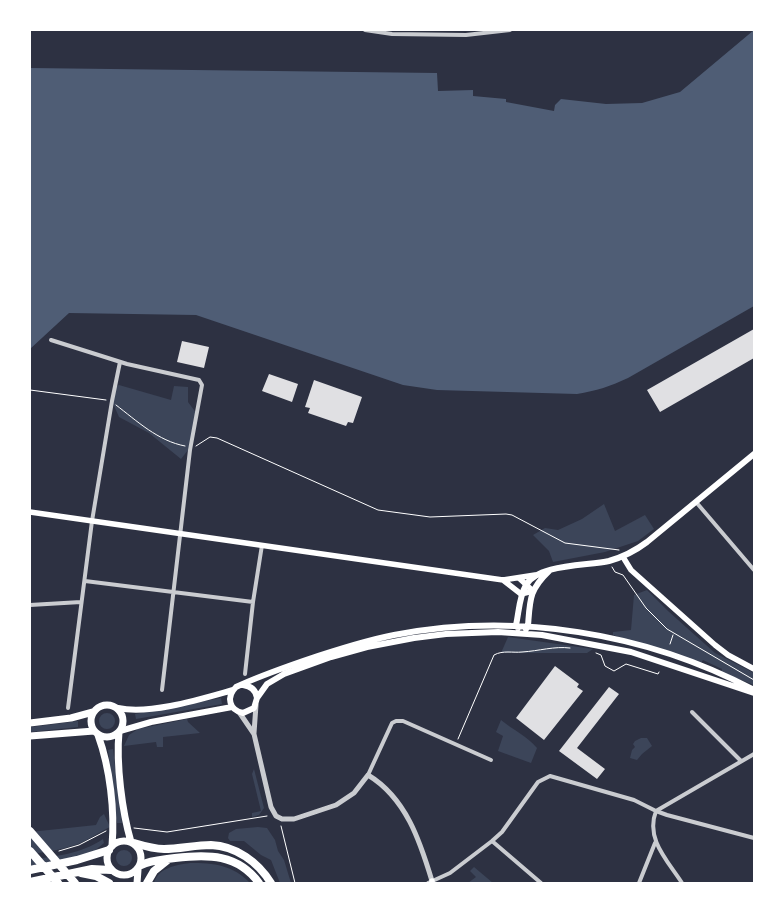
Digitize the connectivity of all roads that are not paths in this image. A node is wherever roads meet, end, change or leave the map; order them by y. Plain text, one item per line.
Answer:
1 (365, 30) edge
2 (510, 30) edge
3 (51, 340) dead end
4 (120, 362) junction
5 (754, 454) edge
6 (696, 502) junction
7 (30, 512) edge
8 (92, 522) junction
9 (180, 534) junction
10 (262, 545) junction
11 (623, 557) junction
12 (754, 570) edge
13 (550, 571) junction
14 (535, 575) junction
15 (520, 579) junction
16 (503, 580) junction
17 (85, 581) junction
18 (526, 584) junction
19 (533, 591) junction
20 (173, 592) junction
21 (521, 594) junction
22 (82, 602) junction
23 (253, 602) junction
24 (30, 605) edge
25 (516, 626) junction
26 (528, 626) junction
27 (521, 633) junction
28 (754, 669) edge
29 (245, 674) dead end
30 (243, 685) junction
31 (162, 690) dead end
32 (233, 690) junction
33 (754, 691) edge
34 (257, 702) junction
35 (232, 707) junction
36 (68, 708) dead end
37 (118, 708) junction
38 (92, 712) junction
39 (239, 712) junction
40 (692, 712) dead end
41 (30, 723) edge
42 (119, 731) junction
43 (96, 733) junction
44 (254, 734) junction
45 (30, 736) edge
46 (754, 754) edge
47 (491, 760) dead end
48 (741, 761) junction
49 (368, 776) junction
50 (656, 811) junction
51 (30, 831) edge
52 (754, 838) edge
53 (492, 841) junction
54 (132, 843) junction
55 (655, 843) junction
56 (110, 848) junction
57 (30, 850) edge
58 (169, 859) junction
59 (139, 867) junction
60 (30, 870) edge
61 (79, 872) junction
62 (114, 872) junction
63 (30, 882) edge
64 (431, 882) edge
65 (58, 883) edge
66 (75, 883) edge
67 (109, 883) edge
68 (123, 883) edge
69 (137, 883) edge
70 (147, 883) edge
71 (259, 883) edge
72 (271, 883) edge
73 (541, 883) edge
74 (639, 883) edge
75 (682, 883) edge

1 - 2 street
3 - 4 street
4 - 8 street
4 - 9 street
5 - 6 main road
6 - 11 main road
6 - 12 street
7 - 8 main road
8 - 9 main road
8 - 17 street
9 - 10 main road
9 - 20 street
10 - 16 main road
10 - 23 street
11 - 13 main road
11 - 28 main road
13 - 14 main road
13 - 19 main road
14 - 15 main road
14 - 18 main road
15 - 16 main road
15 - 18 main road
16 - 21 main road
17 - 20 street
17 - 22 street
18 - 19 main road
18 - 21 main road
19 - 21 main road
19 - 26 main road
20 - 23 street
20 - 31 street
21 - 25 main road
22 - 24 street
22 - 36 street
23 - 29 street
25 - 26 main road
25 - 27 main road
25 - 30 main road
26 - 27 main road
26 - 33 main road
27 - 33 main road
27 - 34 main road
30 - 32 main road
30 - 34 main road
32 - 35 main road
32 - 37 main road
34 - 39 main road
34 - 44 street
35 - 39 main road
35 - 42 main road
37 - 38 highway
37 - 42 highway
38 - 41 highway
38 - 43 highway
39 - 44 street
40 - 48 street
42 - 43 highway
42 - 54 highway
43 - 45 highway
43 - 56 highway
44 - 49 street
46 - 48 street
47 - 49 street
48 - 50 street
49 - 64 street
50 - 52 street
50 - 53 street
50 - 55 street
51 - 66 highway
53 - 64 street
53 - 73 street
54 - 56 highway
54 - 59 highway
54 - 72 highway
55 - 74 street
55 - 75 street
56 - 60 highway
56 - 62 highway
57 - 65 highway
58 - 59 highway
58 - 70 highway
58 - 71 highway
59 - 62 highway
59 - 69 highway
61 - 62 highway
61 - 63 highway
61 - 67 highway
62 - 68 highway

